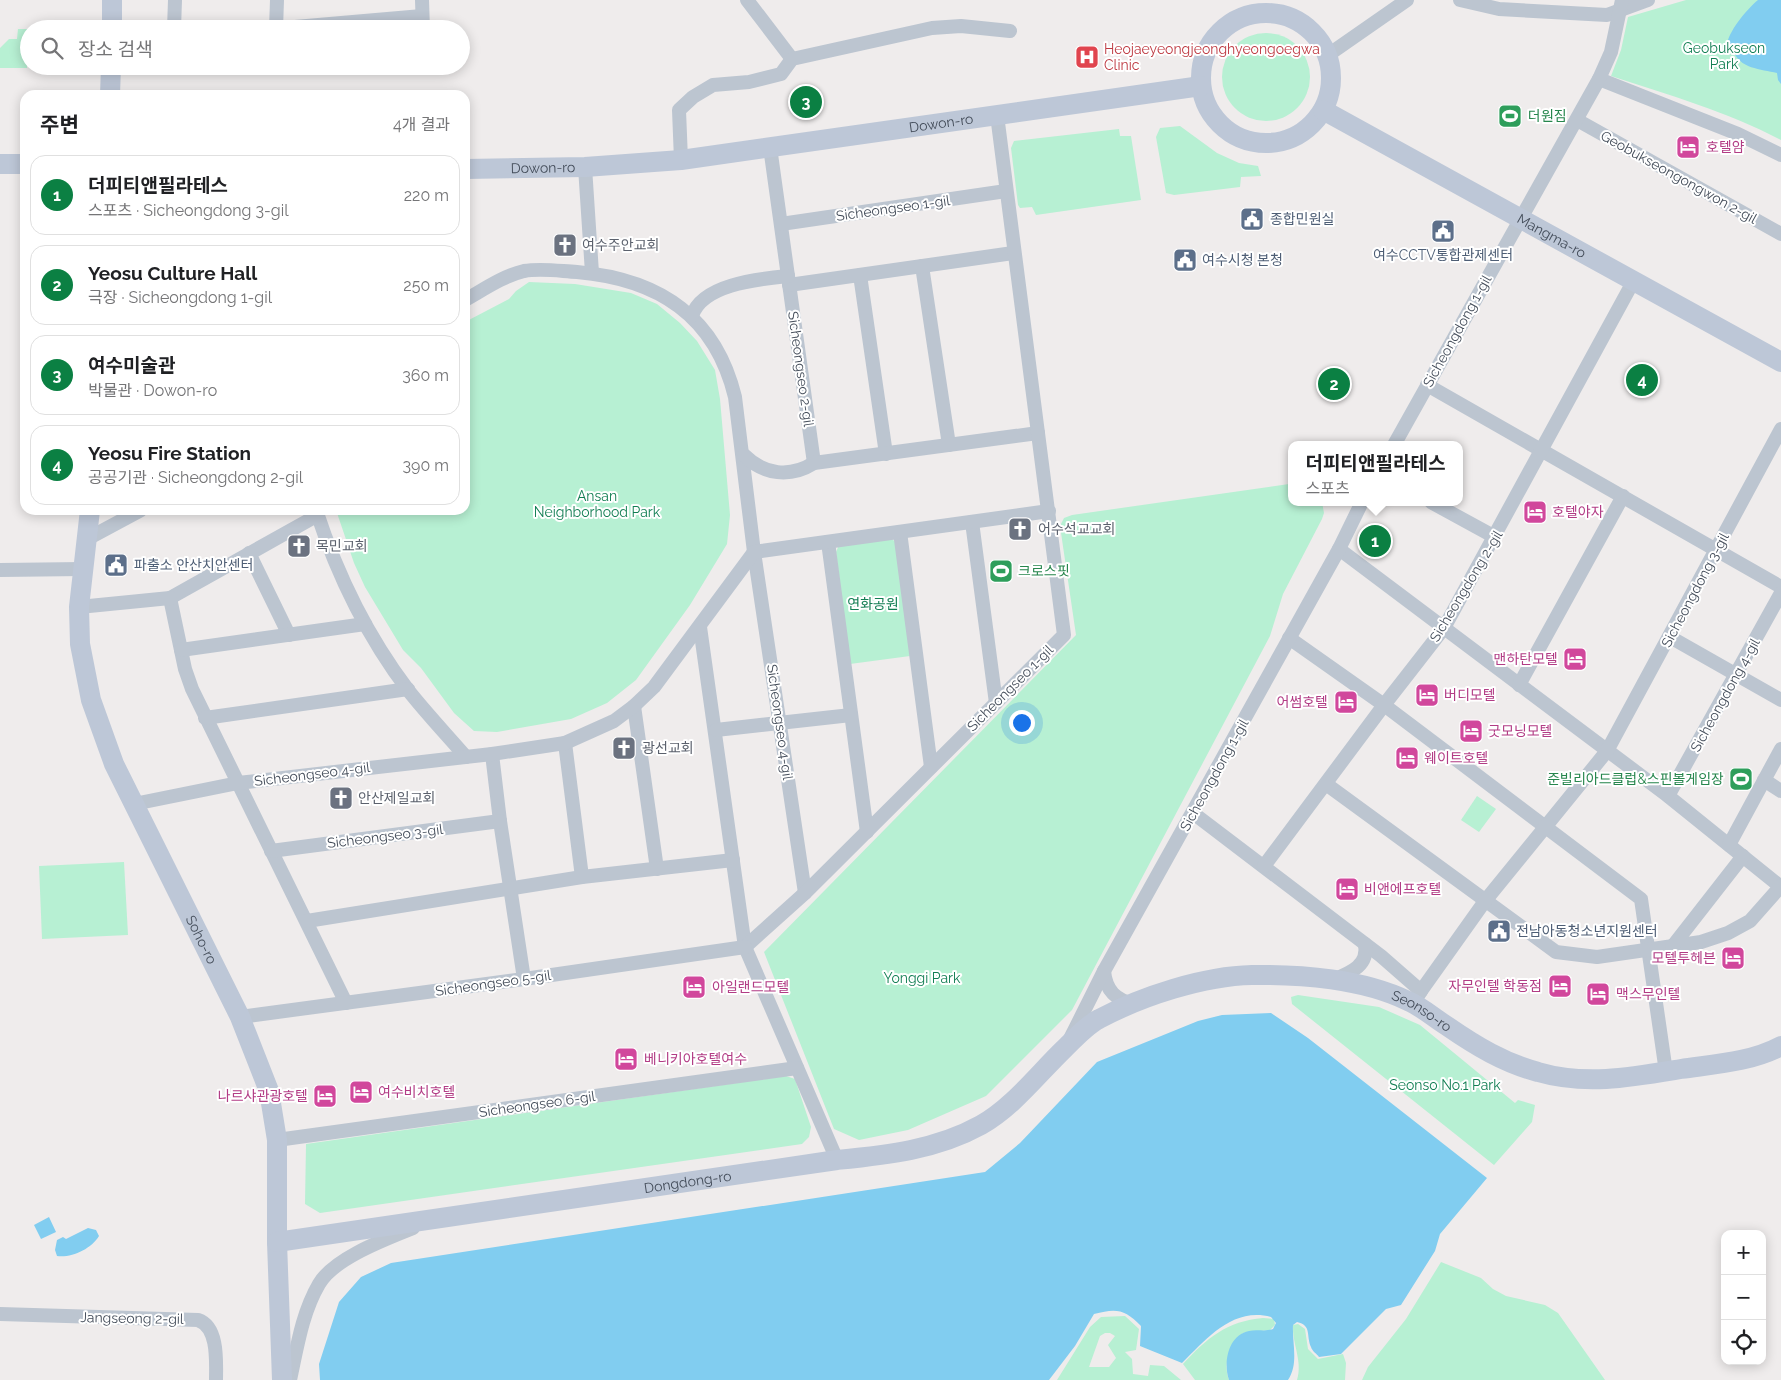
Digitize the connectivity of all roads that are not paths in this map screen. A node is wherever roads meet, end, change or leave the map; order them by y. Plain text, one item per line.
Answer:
1 (112, 0) edge
2 (175, 0) edge
3 (277, 0) edge
4 (422, 0) edge
5 (747, 0) edge
6 (1407, 0) edge
7 (1460, 0) edge
8 (1648, 0) edge
9 (1622, 4) edge
10 (1248, 7) edge
11 (1279, 7) edge
12 (112, 20) edge
13 (174, 20) edge
14 (276, 20) edge
15 (422, 20) edge
16 (1010, 31) dead end
17 (1328, 55) junction
18 (792, 59) junction
19 (111, 75) edge
20 (1599, 79) junction
21 (1201, 86) junction
22 (110, 90) edge
23 (1323, 110) junction
24 (997, 115) junction
25 (1576, 120) junction
26 (770, 147) junction
27 (1781, 155) edge
28 (681, 160) junction
29 (0, 164) edge
30 (20, 164) edge
31 (585, 167) junction
32 (470, 169) edge
33 (1006, 191) junction
34 (1520, 218) junction
35 (781, 224) junction
36 (1781, 234) edge
37 (1014, 253) junction
38 (922, 266) junction
39 (592, 273) junction
40 (860, 275) junction
41 (789, 280) junction
42 (1633, 282) junction
43 (470, 298) edge
44 (692, 316) junction
45 (1781, 362) edge
46 (1427, 384) junction
47 (1781, 429) edge
48 (1038, 433) junction
49 (1396, 441) edge
50 (949, 445) junction
51 (1543, 450) junction
52 (886, 454) junction
53 (744, 455) junction
54 (814, 463) junction
55 (1623, 496) junction
56 (1360, 506) edge
57 (1438, 506) edge
58 (1049, 511) junction
59 (89, 515) edge
60 (132, 515) edge
61 (314, 515) edge
62 (318, 515) edge
63 (972, 522) junction
64 (900, 532) junction
65 (1495, 538) junction
66 (86, 539) junction
67 (828, 542) junction
68 (1339, 549) junction
69 (1717, 549) junction
70 (754, 552) junction
71 (249, 553) junction
72 (83, 569) junction
73 (0, 570) edge
74 (1781, 587) edge
75 (1781, 593) edge
76 (170, 598) junction
77 (79, 607) junction
78 (365, 624) junction
79 (700, 626) junction
80 (1444, 628) junction
81 (290, 635) junction
82 (1670, 637) junction
83 (1289, 638) junction
84 (180, 650) junction
85 (1737, 675) junction
86 (1519, 685) junction
87 (408, 689) junction
88 (1781, 700) edge
89 (996, 702) junction
90 (1384, 704) junction
91 (634, 706) junction
92 (851, 716) junction
93 (206, 718) junction
94 (780, 723) junction
95 (716, 730) junction
96 (565, 744) junction
97 (1781, 749) edge
98 (1607, 751) junction
99 (492, 754) junction
100 (466, 757) junction
101 (931, 768) junction
102 (1764, 780) junction
103 (238, 783) junction
104 (1326, 784) junction
105 (1781, 791) edge
106 (1668, 796) junction
107 (134, 804) junction
108 (1194, 813) junction
109 (500, 822) junction
110 (1546, 825) junction
111 (867, 832) junction
112 (1729, 845) junction
113 (271, 851) junction
114 (1743, 856) junction
115 (733, 860) junction
116 (1264, 866) junction
117 (657, 869) junction
118 (582, 877) junction
119 (1781, 886) edge
120 (510, 889) junction
121 (805, 893) junction
122 (1485, 901) junction
123 (307, 921) junction
124 (1365, 944) junction
125 (745, 947) junction
126 (1672, 947) junction
127 (1648, 950) junction
128 (1104, 971) junction
129 (524, 980) junction
130 (1333, 980) junction
131 (1417, 997) junction
132 (346, 1003) junction
133 (1134, 1004) junction
134 (240, 1017) junction
135 (1781, 1046) edge
136 (1066, 1047) junction
137 (797, 1068) junction
138 (1666, 1072) junction
139 (277, 1140) junction
140 (836, 1160) junction
141 (432, 1220) junction
142 (277, 1242) junction
143 (0, 1314) edge
144 (216, 1380) edge
145 (282, 1380) edge
146 (290, 1380) edge

1 - 12 street
2 - 13 street
3 - 14 street
4 - 15 street
5 - 18 street
6 - 17 street
7 - 9 street
8 - 9 street
9 - 20 street, Sicheongdong 1-gil
10 - 11 street
10 - 21 street
11 - 17 street
16 - 18 street
17 - 23 street
18 - 28 street
19 - 22 street
20 - 25 street, Sicheongdong 1-gil
20 - 27 street
21 - 23 street
21 - 24 street, Dowon-ro
23 - 34 street, Mangma-ro
24 - 26 street, Dowon-ro
24 - 33 street, Sicheongseo 1-gil
25 - 34 street, Sicheongdong 1-gil
25 - 36 street, Geobukseongongwon 2-gil
26 - 28 street, Dowon-ro
26 - 35 street, Sicheongseo 2-gil
28 - 31 street, Dowon-ro
29 - 30 street
31 - 32 street, Dowon-ro
31 - 39 street
33 - 35 street, Sicheongseo 1-gil
33 - 37 street, Sicheongseo 1-gil
34 - 42 street, Mangma-ro
34 - 46 street, Sicheongdong 1-gil
35 - 41 street, Sicheongseo 2-gil
37 - 38 street
37 - 48 street, Sicheongseo 1-gil
38 - 40 street
38 - 50 street
39 - 43 street
39 - 44 street
40 - 41 street
40 - 52 street
41 - 44 street
41 - 54 street, Sicheongseo 2-gil
42 - 45 street, Mangma-ro
42 - 51 street, Sicheongdong 2-gil
44 - 53 street
46 - 49 street, Sicheongdong 1-gil
46 - 51 street
47 - 69 street, Sicheongdong 3-gil
48 - 50 street
48 - 58 street, Sicheongseo 1-gil
50 - 52 street
51 - 55 street
51 - 65 street, Sicheongdong 2-gil
52 - 54 street
53 - 54 street
53 - 70 street
55 - 69 street
55 - 86 street
56 - 68 street, Sicheongdong 1-gil
57 - 65 street
58 - 63 street
58 - 89 street, Sicheongseo 1-gil
59 - 66 street, Soho-ro
60 - 66 street
61 - 71 street
62 - 78 street
63 - 64 street
63 - 89 street
64 - 67 street
64 - 101 street
65 - 80 street, Sicheongdong 2-gil
66 - 72 street, Soho-ro
67 - 70 street
67 - 92 street
68 - 80 street
68 - 83 street, Sicheongdong 1-gil
69 - 74 street
69 - 82 street, Sicheongdong 3-gil
70 - 79 street, Sicheongseo 4-gil
70 - 94 street, Sicheongseo 4-gil
71 - 76 street
71 - 81 street
72 - 73 street
72 - 77 street, Soho-ro
75 - 85 street, Sicheongdong 4-gil
76 - 77 street
76 - 84 street
77 - 107 street, Soho-ro
78 - 81 street
78 - 87 street
79 - 91 street, Sicheongseo 4-gil
79 - 95 street
80 - 86 street
80 - 90 street, Sicheongdong 2-gil
81 - 84 street
82 - 85 street
82 - 98 street, Sicheongdong 3-gil
83 - 90 street
83 - 108 street, Sicheongdong 1-gil
84 - 93 street
85 - 88 street
85 - 106 street, Sicheongdong 4-gil
86 - 98 street
87 - 93 street
87 - 100 street
89 - 101 street, Sicheongseo 1-gil
90 - 104 street, Sicheongdong 2-gil
90 - 110 street
91 - 96 street, Sicheongseo 4-gil
91 - 117 street
92 - 94 street
92 - 111 street
93 - 103 street
94 - 95 street
94 - 121 street, Sicheongseo 4-gil
95 - 115 street
96 - 99 street, Sicheongseo 4-gil
96 - 118 street
97 - 102 street
98 - 106 street
98 - 110 street, Sicheongdong 3-gil
99 - 100 street, Sicheongseo 4-gil
99 - 109 street
100 - 103 street, Sicheongseo 4-gil
101 - 111 street, Sicheongseo 1-gil
102 - 105 street
102 - 112 street
103 - 107 street, Sicheongseo 4-gil
103 - 113 street
104 - 116 street, Sicheongdong 2-gil
104 - 122 street
106 - 112 street
107 - 134 street, Soho-ro
108 - 116 street
108 - 128 street, Sicheongdong 1-gil
109 - 113 street, Sicheongseo 3-gil
109 - 120 street
110 - 122 street, Sicheongdong 3-gil
110 - 127 street
111 - 121 street, Sicheongseo 1-gil
112 - 114 street
113 - 123 street
114 - 119 street
114 - 126 street
115 - 117 street
115 - 125 street
116 - 124 street
117 - 118 street
118 - 120 street
119 - 126 street
120 - 123 street
120 - 129 street
121 - 125 street, Sicheongseo 1-gil
122 - 127 street
122 - 131 street, Sicheongdong 3-gil
123 - 132 street
124 - 130 street
124 - 131 street
125 - 129 street, Sicheongseo 5-gil
125 - 137 street
126 - 127 street
127 - 138 street
128 - 133 street
128 - 136 street, Sicheongdong 1-gil
129 - 132 street, Sicheongseo 5-gil
130 - 131 street, Seonso-ro
130 - 133 street, Seonso-ro
131 - 138 street, Seonso-ro
132 - 134 street, Sicheongseo 5-gil
133 - 136 street, Seonso-ro
134 - 139 street, Soho-ro
135 - 138 street, Seonso-ro
136 - 140 street, Dongdong-ro
137 - 139 street, Sicheongseo 6-gil
137 - 140 street
139 - 142 street, Soho-ro
140 - 141 street, Dongdong-ro
141 - 142 street, Dongdong-ro
141 - 146 street
142 - 145 street, Soho-ro
143 - 144 street, Jangseong 2-gil

